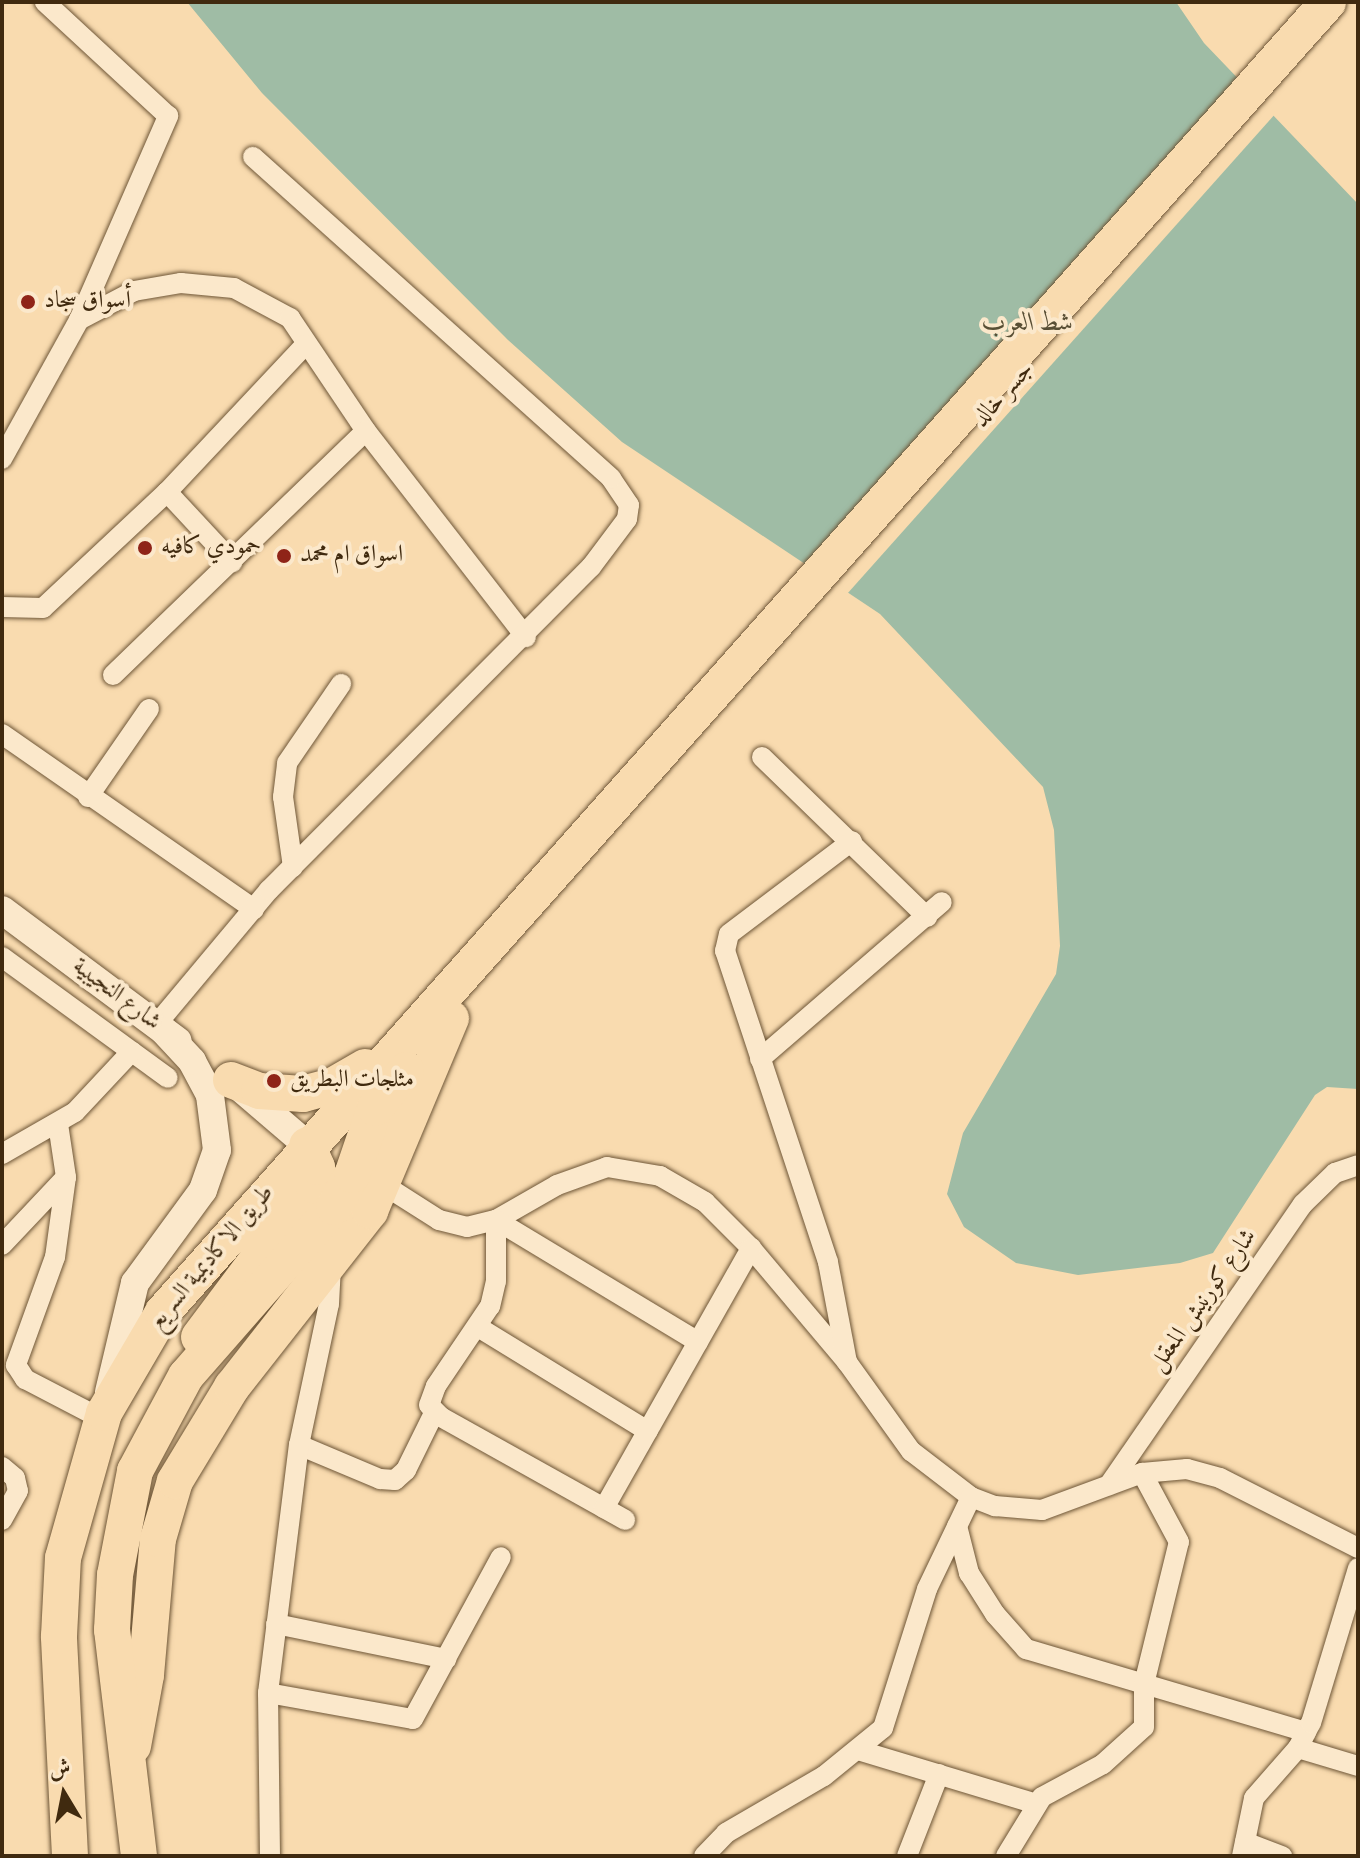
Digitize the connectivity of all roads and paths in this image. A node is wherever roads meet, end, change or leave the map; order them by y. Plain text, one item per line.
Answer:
1 (45, 2) edge
2 (1328, 2) edge
3 (1356, 2) edge
4 (253, 157) dead end
5 (79, 320) junction
6 (305, 345) junction
7 (366, 431) junction
8 (2, 459) edge
9 (167, 492) junction
10 (232, 562) junction
11 (2, 607) edge
12 (526, 637) junction
13 (113, 675) dead end
14 (341, 684) dead end
15 (149, 709) dead end
16 (709, 711) junction
17 (2, 734) edge
18 (762, 757) dead end
19 (88, 797) junction
20 (852, 841) junction
21 (293, 867) junction
22 (942, 902) dead end
23 (254, 909) junction
24 (2, 910) edge
25 (927, 917) junction
26 (516, 926) junction
27 (2, 957) edge
28 (451, 1018) junction
29 (160, 1028) junction
30 (408, 1034) junction
31 (132, 1051) junction
32 (760, 1059) junction
33 (168, 1078) dead end
34 (231, 1080) junction
35 (58, 1124) junction
36 (307, 1145) junction
37 (2, 1154) edge
38 (1358, 1165) edge
39 (66, 1177) junction
40 (384, 1185) junction
41 (496, 1220) junction
42 (2, 1245) edge
43 (751, 1248) junction
44 (331, 1262) junction
45 (478, 1327) junction
46 (698, 1342) junction
47 (847, 1362) junction
48 (186, 1376) junction
49 (434, 1413) junction
50 (103, 1416) junction
51 (648, 1431) junction
52 (299, 1445) junction
53 (2, 1467) edge
54 (1142, 1473) junction
55 (1109, 1485) junction
56 (971, 1497) junction
57 (604, 1508) junction
58 (2, 1520) edge
59 (625, 1520) dead end
60 (957, 1526) junction
61 (1358, 1548) edge
62 (501, 1557) dead end
63 (1358, 1568) edge
64 (276, 1624) junction
65 (446, 1659) junction
66 (1144, 1684) junction
67 (268, 1693) junction
68 (1302, 1740) junction
69 (861, 1751) junction
70 (1358, 1766) edge
71 (127, 1767) junction
72 (939, 1774) junction
73 (1036, 1804) junction
74 (1244, 1849) edge
75 (70, 1856) edge
76 (139, 1856) edge
77 (270, 1856) edge
78 (704, 1856) edge
79 (907, 1856) edge
80 (1006, 1856) edge
81 (1282, 1856) edge

1 - 5 street
2 - 16 highway, جسر خالد
3 - 16 highway, جسر خالد
4 - 12 street
5 - 6 street
5 - 8 street
6 - 7 street
6 - 9 street
7 - 10 street
7 - 12 street
9 - 10 street
9 - 11 street
10 - 13 street
12 - 21 street
14 - 21 street
15 - 19 street
16 - 26 highway
17 - 19 street
18 - 20 street
19 - 23 street
20 - 25 street
20 - 32 street
21 - 23 street
22 - 25 street
23 - 29 street
24 - 29 main road, شارع النجيبية
25 - 32 street
26 - 28 highway
26 - 30 highway, طريق الاكاديمية السريع
27 - 31 street
28 - 40 highway
28 - 48 highway
29 - 34 main road, شارع النجيبية
29 - 50 main road
30 - 34 highway
30 - 36 highway, طريق الاكاديمية السريع
31 - 33 street
31 - 35 street
32 - 47 street
34 - 36 main road, شارع النجيبية
35 - 37 street
35 - 39 street
36 - 48 highway
36 - 50 highway, طريق الاكاديمية السريع
38 - 55 street, شارع كورنيش المعقل
39 - 42 street
39 - 50 street
40 - 41 street
40 - 44 highway
41 - 43 street
41 - 45 street
41 - 46 street
43 - 46 street
43 - 47 street
44 - 52 street
44 - 71 highway
45 - 49 street
45 - 51 street
46 - 51 street
47 - 56 street
48 - 71 highway
49 - 52 street
49 - 57 street
50 - 75 highway, طريق الاكاديمية السريع
51 - 57 street
52 - 64 street
53 - 58 street
54 - 55 street
54 - 61 street
54 - 66 street
55 - 56 street
56 - 60 street
57 - 59 street
60 - 66 street
60 - 69 street
62 - 65 street
63 - 68 street
64 - 65 street
64 - 67 street
65 - 67 street
66 - 68 street
66 - 73 street
67 - 77 street
68 - 70 street
68 - 74 street
69 - 72 street
69 - 78 street
71 - 76 highway
72 - 73 street
72 - 79 street
73 - 80 street
74 - 81 street

